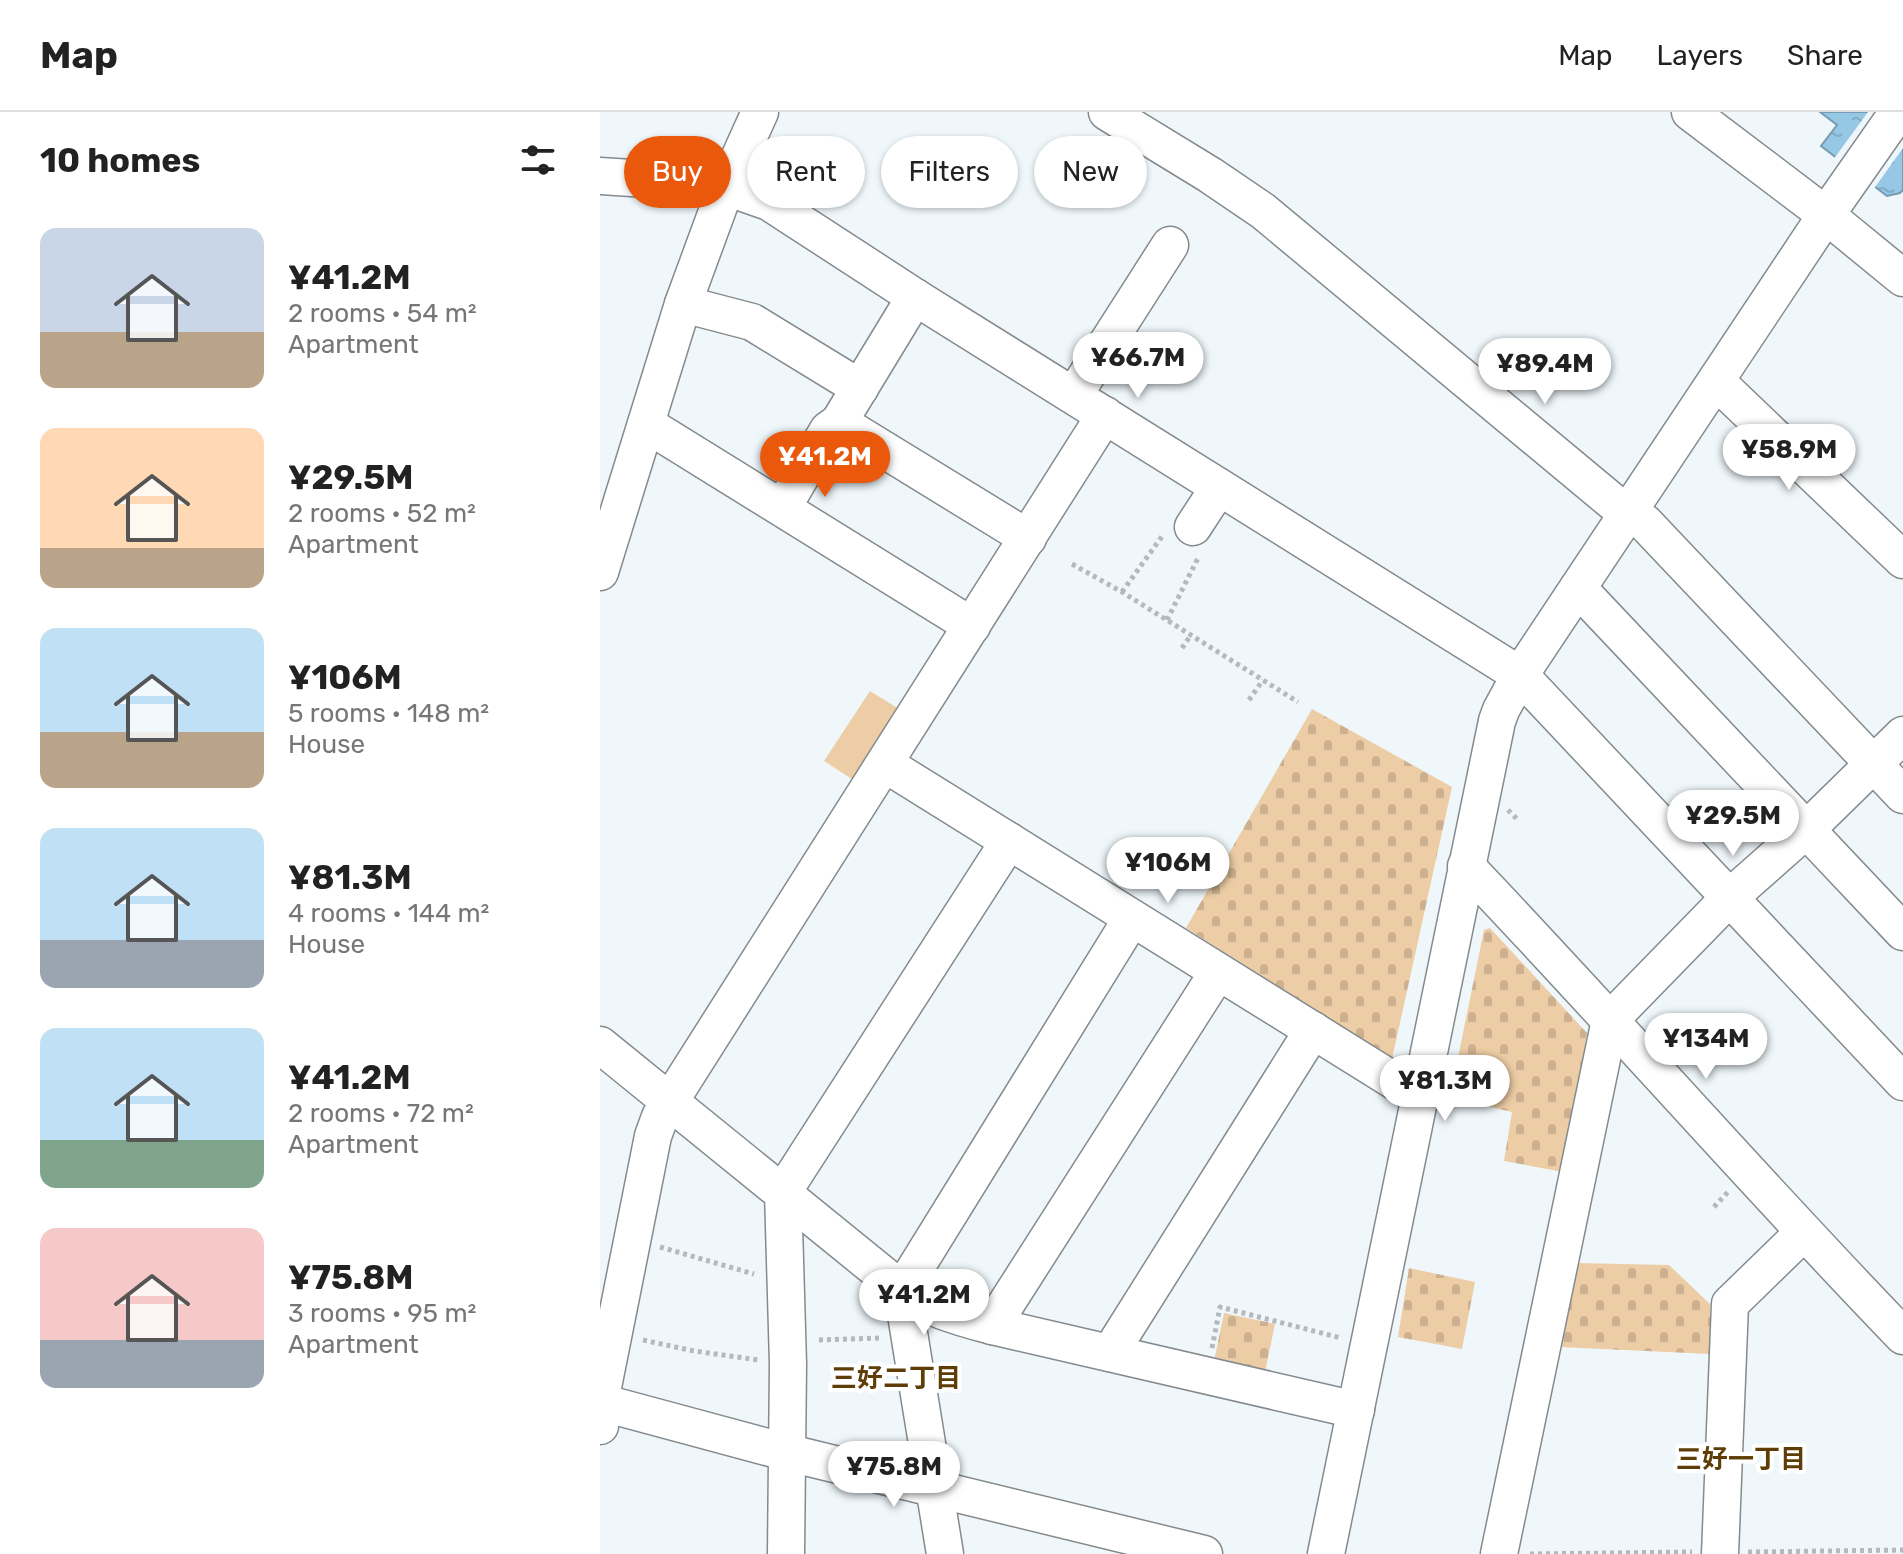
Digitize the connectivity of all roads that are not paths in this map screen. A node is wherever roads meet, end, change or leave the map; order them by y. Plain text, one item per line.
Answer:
1 (760, 112) edge
2 (1107, 112) edge
3 (1690, 112) edge
4 (1898, 112) edge
5 (600, 176) edge
6 (731, 176) edge
7 (624, 178) edge
8 (731, 189) edge
9 (718, 208) edge
10 (1826, 215) junction
11 (1170, 245) dead end
12 (1903, 278) edge
13 (915, 297) junction
14 (683, 304) junction
15 (1716, 381) junction
16 (860, 388) junction
17 (1074, 395) junction
18 (1105, 415) junction
19 (839, 422) junction
20 (646, 424) junction
21 (1219, 487) junction
22 (783, 507) junction
23 (1629, 512) junction
24 (1193, 527) road end
25 (1028, 538) junction
26 (1903, 560) edge
27 (600, 572) edge
28 (1578, 588) junction
29 (972, 626) junction
30 (1520, 675) junction
31 (1903, 735) edge
32 (1874, 763) junction
33 (885, 764) junction
34 (1903, 795) edge
35 (1807, 829) junction
36 (1009, 841) junction
37 (1466, 866) junction
38 (1729, 898) junction
39 (1132, 918) junction
40 (1903, 932) edge
41 (1218, 972) junction
42 (1610, 1020) junction
43 (1313, 1030) junction
44 (600, 1045) edge
45 (1903, 1082) edge
46 (1420, 1097) junction
47 (670, 1100) junction
48 (783, 1192) junction
49 (1803, 1233) junction
50 (902, 1290) junction
51 (992, 1326) junction
52 (1903, 1336) edge
53 (1110, 1353) junction
54 (600, 1402) edge
55 (1356, 1410) junction
56 (600, 1426) edge
57 (789, 1453) junction
58 (934, 1488) junction
59 (1500, 1552) edge
60 (1720, 1553) edge
61 (786, 1554) edge
62 (945, 1554) edge
63 (1204, 1554) edge
64 (1326, 1554) edge

1 - 6 street
2 - 23 street
3 - 10 street
4 - 10 street
5 - 7 street
8 - 13 street
9 - 14 street
10 - 12 street
10 - 15 street
11 - 17 street
13 - 16 street
13 - 17 street
14 - 16 street
14 - 20 street
15 - 23 street
15 - 26 street
16 - 19 street
17 - 18 street
18 - 21 street
18 - 25 street
19 - 22 street
19 - 25 street
20 - 22 street
20 - 27 street
21 - 24 street
21 - 30 street
22 - 29 street
23 - 28 street
23 - 32 street
25 - 29 street
28 - 30 street
28 - 35 street
29 - 33 street
30 - 37 street
30 - 38 street
31 - 32 street
32 - 34 street
32 - 35 street
33 - 36 street
33 - 47 street
35 - 38 street
35 - 40 street
36 - 39 street
36 - 48 street
37 - 42 street
37 - 46 street
38 - 42 street
38 - 45 street
39 - 41 street
39 - 50 street
41 - 43 street
41 - 51 street
42 - 49 street
42 - 59 street
43 - 46 street
43 - 53 street
44 - 47 street
46 - 55 street
47 - 48 street
47 - 54 street
48 - 50 street
48 - 57 street
49 - 52 street
49 - 60 street
50 - 51 street
50 - 58 street
51 - 53 street
53 - 55 street
54 - 56 street
54 - 57 street
55 - 64 street
57 - 58 street
57 - 61 street
58 - 62 street
58 - 63 street

